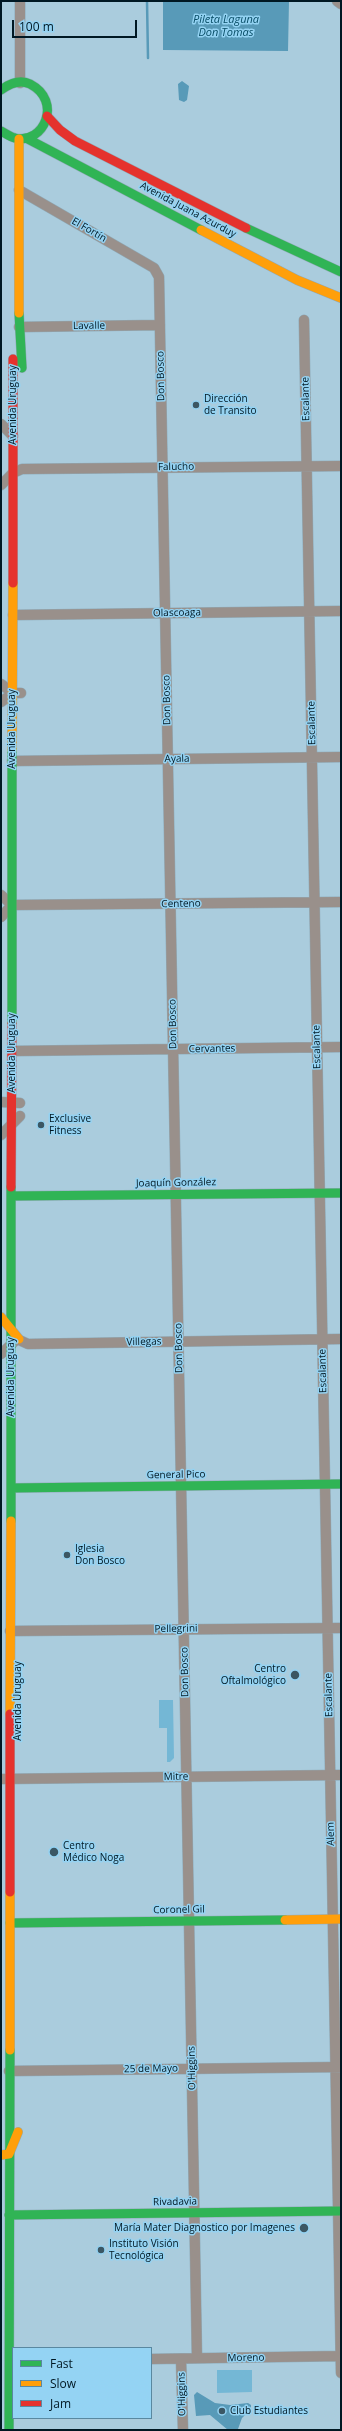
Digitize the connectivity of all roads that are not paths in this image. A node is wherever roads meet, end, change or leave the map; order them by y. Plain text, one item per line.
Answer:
1 (20, 1) edge
2 (337, 1) edge
3 (341, 4) edge
4 (20, 82) junction
5 (1, 90) edge
6 (48, 116) junction
7 (1, 131) edge
8 (23, 138) junction
9 (19, 190) junction
10 (158, 272) joint
11 (341, 272) edge
12 (341, 298) edge
13 (304, 320) dead end
14 (160, 325) junction
15 (18, 327) junction
16 (1, 359) edge
17 (13, 359) junction
18 (22, 368) junction
19 (1, 376) edge
20 (13, 376) junction
21 (1, 424) edge
22 (13, 436) junction
23 (307, 466) junction
24 (341, 466) edge
25 (163, 468) junction
26 (17, 471) junction
27 (1, 485) edge
28 (310, 611) junction
29 (341, 611) edge
30 (166, 613) junction
31 (17, 615) junction
32 (1, 684) edge
33 (17, 693) junction
34 (1, 702) edge
35 (312, 757) junction
36 (341, 757) edge
37 (168, 759) junction
38 (17, 761) junction
39 (1, 895) edge
40 (315, 902) junction
41 (341, 902) edge
42 (171, 904) junction
43 (16, 905) junction
44 (1, 916) edge
45 (341, 1047) edge
46 (318, 1048) junction
47 (174, 1049) junction
48 (16, 1050) junction
49 (1, 1102) edge
50 (16, 1103) junction
51 (20, 1116) junction
52 (12, 1124) junction
53 (1, 1135) edge
54 (320, 1193) junction
55 (341, 1193) edge
56 (176, 1194) junction
57 (16, 1196) junction
58 (1, 1317) edge
59 (11, 1327) junction
60 (323, 1340) junction
61 (341, 1340) edge
62 (15, 1342) junction
63 (179, 1342) junction
64 (1, 1354) edge
65 (325, 1484) junction
66 (341, 1484) edge
67 (181, 1486) junction
68 (15, 1488) junction
69 (6, 1515) edge
70 (6, 1582) edge
71 (19, 1601) junction
72 (328, 1628) junction
73 (341, 1628) edge
74 (184, 1629) junction
75 (15, 1631) junction
76 (6, 1722) edge
77 (330, 1775) junction
78 (341, 1775) edge
79 (186, 1777) junction
80 (10, 1779) edge
81 (1, 1798) edge
82 (10, 1814) junction
83 (337, 1919) edge
84 (189, 1921) junction
85 (10, 1923) edge
86 (5, 1998) edge
87 (18, 2017) junction
88 (338, 2067) edge
89 (192, 2069) junction
90 (14, 2071) junction
91 (18, 2132) junction
92 (5, 2156) edge
93 (340, 2211) edge
94 (194, 2213) junction
95 (9, 2215) edge
96 (17, 2347) edge
97 (341, 2356) edge
98 (197, 2358) junction
99 (152, 2359) edge
100 (181, 2359) junction
101 (8, 2361) edge
102 (341, 2373) edge
103 (11, 2425) edge
104 (183, 2430) edge

1 - 4 street
2 - 3 street
4 - 5 main road
4 - 6 main road
6 - 8 main road
6 - 11 main road, Avenida Juana Azurduy
7 - 8 main road, Avenida Juana Azurduy
8 - 9 main road, Avenida Uruguay
8 - 12 main road, Avenida Juana Azurduy
9 - 10 street, El Fortín
9 - 15 main road, Avenida Uruguay
10 - 14 street, Don Bosco
13 - 23 street, Escalante
14 - 15 street, Lavalle
14 - 25 street, Don Bosco
15 - 17 main road, Avenida Uruguay
15 - 18 main road, Avenida Uruguay
16 - 17 main road
17 - 18 main road
17 - 20 main road, Avenida Uruguay
18 - 20 main road
18 - 26 main road, Avenida Uruguay
19 - 20 main road
20 - 22 main road, Avenida Uruguay
21 - 22 street
22 - 26 main road, Avenida Uruguay
23 - 24 street, Falucho
23 - 25 street, Falucho
23 - 28 street, Escalante
25 - 26 street, Falucho
25 - 30 street, Don Bosco
26 - 27 street
26 - 31 main road, Avenida Uruguay
28 - 29 street, Olascoaga
28 - 30 street, Olascoaga
28 - 35 street, Escalante
30 - 31 street, Olascoaga
30 - 37 street, Don Bosco
31 - 33 main road, Avenida Uruguay
32 - 33 street
33 - 34 street
33 - 38 main road, Avenida Uruguay
35 - 36 street, Ayala
35 - 37 street, Ayala
35 - 40 street, Escalante
37 - 38 street, Ayala
37 - 42 street, Don Bosco
38 - 43 main road, Avenida Uruguay
39 - 43 street
40 - 41 street, Centeno
40 - 42 street, Centeno
40 - 46 street, Escalante
42 - 43 street, Centeno
42 - 47 street, Don Bosco
43 - 44 street
43 - 48 main road, Avenida Uruguay
45 - 46 street, Cervantes
46 - 47 street, Cervantes
46 - 54 street, Escalante
47 - 48 street, Cervantes
47 - 56 street, Don Bosco
48 - 50 main road, Avenida Uruguay
49 - 50 street
50 - 51 main road, Avenida Uruguay
50 - 52 main road, Avenida Uruguay
51 - 52 street
51 - 57 main road, Avenida Uruguay
52 - 53 street
52 - 57 main road, Avenida Uruguay
54 - 55 main road, Joaquín González
54 - 56 main road, Joaquín González
54 - 60 street, Escalante
56 - 57 main road, Joaquín González
56 - 63 street, Don Bosco
57 - 59 main road, Avenida Uruguay
57 - 62 main road, Avenida Uruguay
58 - 59 main road
59 - 62 main road
60 - 61 street, Villegas
60 - 63 street, Villegas
60 - 65 street, Escalante
62 - 63 street, Villegas
62 - 64 street
62 - 68 main road, Avenida Uruguay
63 - 67 street, Don Bosco
65 - 66 main road, General Pico
65 - 67 main road, General Pico
65 - 72 street, Escalante
67 - 68 main road, General Pico
67 - 74 street, Don Bosco
68 - 69 main road, Avenida Uruguay
68 - 71 main road, Avenida Uruguay
69 - 70 main road, Avenida Uruguay
70 - 71 main road
70 - 75 main road, Avenida Uruguay
71 - 75 main road, Avenida Uruguay
72 - 73 street, Pellegrini
72 - 74 street, Pellegrini
72 - 77 street, Escalante
74 - 75 street, Pellegrini
74 - 79 street, Don Bosco
75 - 76 main road, Avenida Uruguay
75 - 80 main road, Avenida Uruguay
76 - 80 main road, Avenida Uruguay
77 - 78 street, Mitre
77 - 79 street, Mitre
77 - 83 street, Alem
79 - 80 street, Mitre
79 - 84 street, O'Higgins
80 - 82 main road
80 - 85 main road
81 - 82 street
82 - 85 main road
83 - 84 main road, Coronel Gil
83 - 88 street, Alem
84 - 85 main road, Coronel Gil
84 - 89 street, O'Higgins
85 - 86 main road
85 - 87 main road
86 - 87 main road
86 - 90 main road
87 - 90 main road
88 - 89 street, 25 de Mayo
88 - 93 street, Alem
89 - 90 street, 25 de Mayo
89 - 94 street, O'Higgins
90 - 91 main road
90 - 92 main road
91 - 92 main road
91 - 95 main road
92 - 95 main road
93 - 94 main road, Rivadavia
93 - 97 street, Alem
94 - 95 main road, Rivadavia
94 - 98 street, O'Higgins
95 - 96 main road
95 - 101 main road
97 - 98 street, Moreno
97 - 102 street, Alem
98 - 100 street, Moreno
99 - 100 street, Moreno
100 - 104 street, O'Higgins
101 - 103 main road

